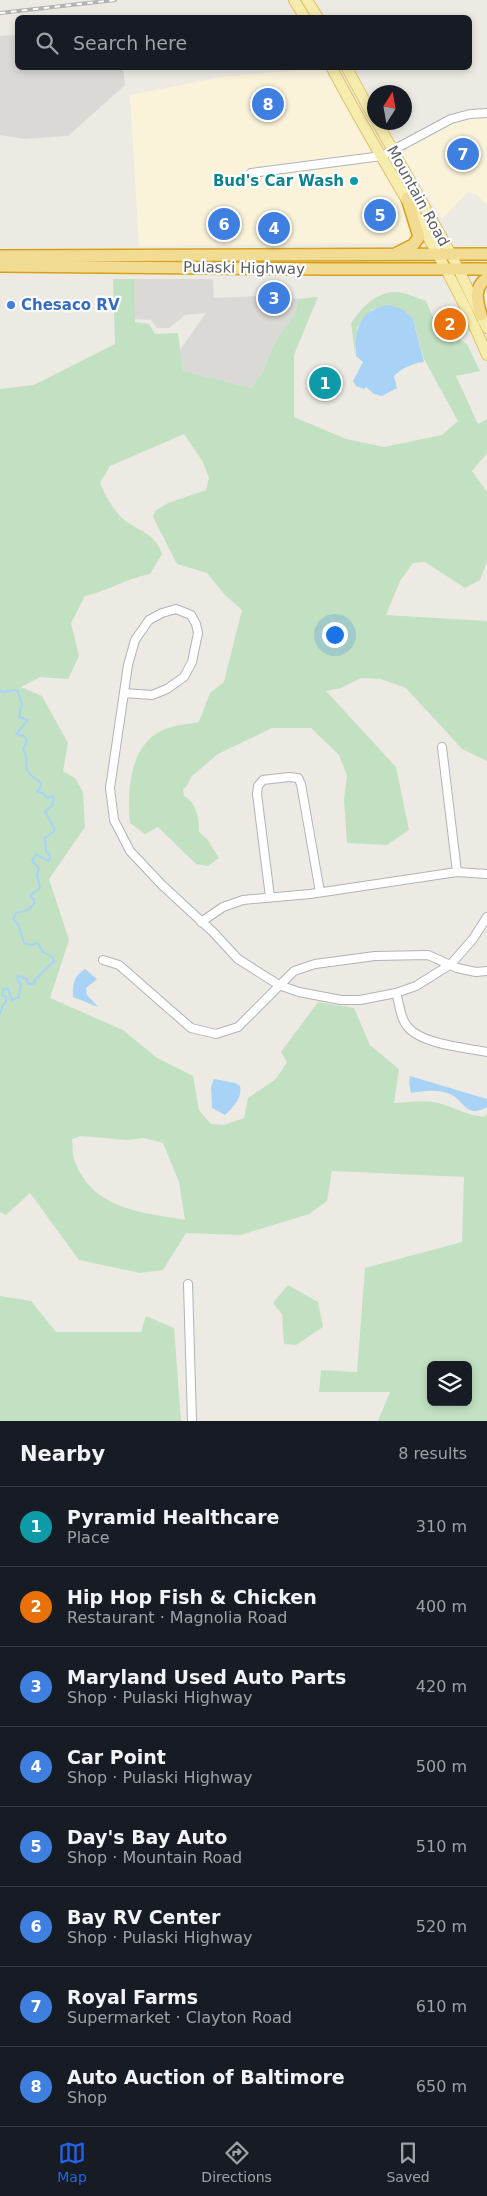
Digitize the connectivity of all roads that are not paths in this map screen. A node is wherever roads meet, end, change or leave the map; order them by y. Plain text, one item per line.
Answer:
1 (308, 1) edge
2 (295, 2) edge
3 (303, 15) edge
4 (316, 15) edge
5 (333, 70) edge
6 (348, 70) edge
7 (367, 105) edge
8 (487, 113) edge
9 (382, 130) edge
10 (393, 150) junction
11 (382, 156) junction
12 (251, 173) dead end
13 (407, 198) junction
14 (282, 254) junction
15 (395, 254) junction
16 (438, 254) junction
17 (451, 254) junction
18 (487, 254) edge
19 (0, 256) edge
20 (0, 266) edge
21 (282, 269) junction
22 (459, 269) junction
23 (487, 269) edge
24 (446, 270) junction
25 (487, 278) edge
26 (481, 315) junction
27 (487, 328) edge
28 (487, 355) edge
29 (124, 692) junction
30 (442, 747) dead end
31 (457, 872) junction
32 (487, 874) edge
33 (320, 892) junction
34 (270, 897) junction
35 (487, 917) edge
36 (201, 922) junction
37 (103, 960) dead end
38 (450, 964) junction
39 (487, 971) edge
40 (279, 985) junction
41 (396, 993) junction
42 (487, 1052) edge
43 (188, 1284) dead end
44 (192, 1421) edge

1 - 4 main road
2 - 3 main road
5 - 11 main road, Mountain Road
6 - 7 main road
8 - 10 street
9 - 10 main road, Mountain Road
10 - 11 street
10 - 17 main road, Mountain Road
11 - 12 street
11 - 13 main road, Mountain Road
13 - 15 highway
13 - 16 main road, Mountain Road
14 - 15 highway, Pulaski Highway
14 - 19 highway, Pulaski Highway
14 - 21 highway
15 - 16 highway, Pulaski Highway
16 - 17 highway, Pulaski Highway
16 - 24 main road, Mountain Road
17 - 18 highway, Pulaski Highway
17 - 22 main road, Mountain Road
20 - 21 highway, Pulaski Highway
21 - 24 highway, Pulaski Highway
22 - 23 highway, Pulaski Highway
22 - 24 highway, Pulaski Highway
22 - 26 main road, Mountain Road
24 - 28 main road, Mountain Road
25 - 26 highway
26 - 27 main road, Mountain Road
29 - 29 street
29 - 36 street
30 - 31 street
31 - 32 street
31 - 33 street
33 - 34 street
33 - 34 street
34 - 36 street
35 - 38 street
36 - 40 street
37 - 40 street
38 - 39 street
38 - 40 street
38 - 41 street
40 - 41 street
41 - 42 street
43 - 44 street

